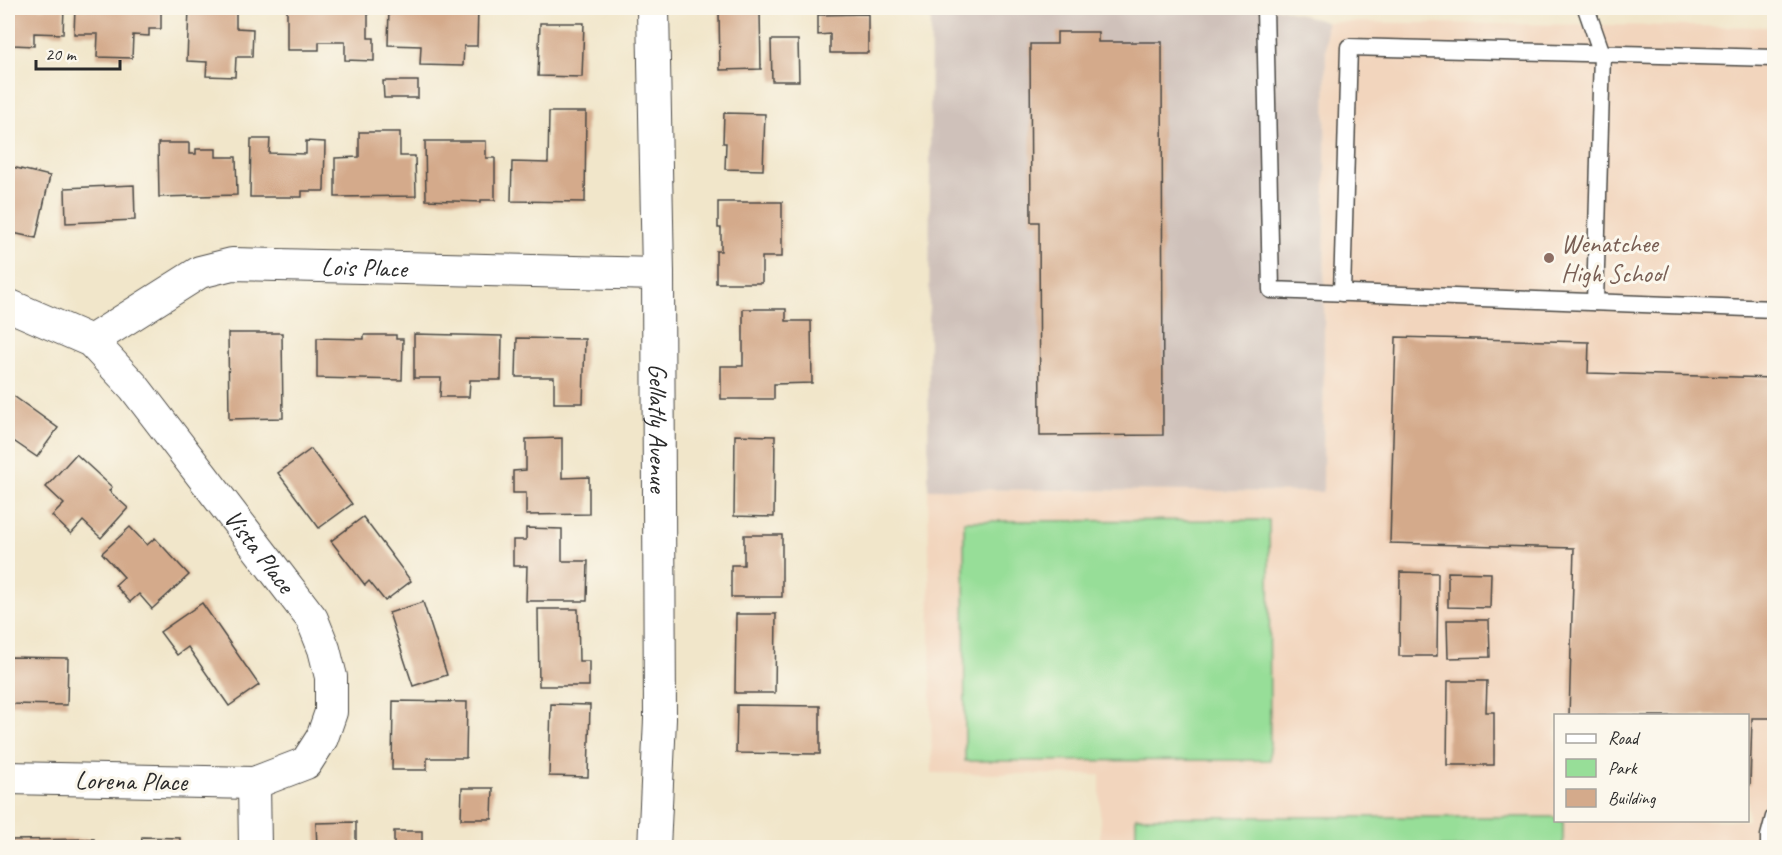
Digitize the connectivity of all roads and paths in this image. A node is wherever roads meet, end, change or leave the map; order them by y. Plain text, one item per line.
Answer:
1 (652, 8) edge
2 (1265, 8) edge
3 (1586, 8) edge
4 (1602, 54) junction
5 (1774, 58) edge
6 (658, 274) junction
7 (1342, 292) junction
8 (1595, 302) junction
9 (8, 305) edge
10 (1774, 309) edge
11 (91, 341) junction
12 (8, 778) edge
13 (254, 783) junction
14 (1774, 817) edge
15 (255, 848) edge
16 (654, 848) edge
17 (1769, 848) edge

1 - 6 street, Gellatly Avenue
2 - 7 lane
3 - 4 lane
4 - 5 lane
4 - 7 lane
4 - 8 lane
6 - 11 street, Lois Place
6 - 16 street, Gellatly Avenue
7 - 8 lane
8 - 10 lane
9 - 11 street, Vista Place
11 - 13 street, Vista Place
12 - 13 street, Lorena Place
13 - 15 street
14 - 17 lane

